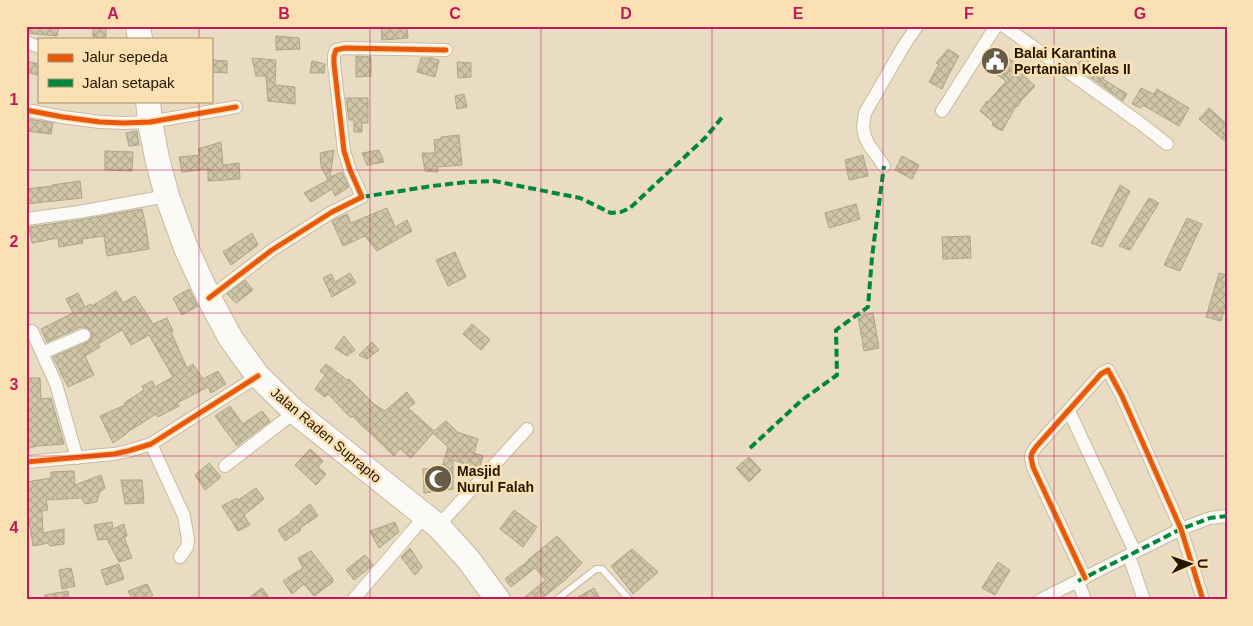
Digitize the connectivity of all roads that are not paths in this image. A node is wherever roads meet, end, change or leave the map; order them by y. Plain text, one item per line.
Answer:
1 (917, 26) edge
2 (996, 26) edge
3 (1004, 26) edge
4 (26, 42) edge
5 (38, 47) edge
6 (446, 50) dead end
7 (236, 107) dead end
8 (26, 110) edge
9 (942, 111) dead end
10 (149, 112) edge
11 (1167, 144) dead end
12 (884, 166) dead end
13 (167, 196) junction
14 (26, 218) edge
15 (209, 298) junction
16 (32, 330) dead end
17 (84, 335) dead end
18 (42, 353) junction
19 (258, 376) junction
20 (1068, 411) junction
21 (295, 412) junction
22 (527, 429) dead end
23 (151, 444) junction
24 (77, 458) junction
25 (26, 462) edge
26 (225, 466) dead end
27 (1227, 516) edge
28 (431, 521) junction
29 (1181, 529) junction
30 (1132, 554) junction
31 (180, 557) dead end
32 (1082, 580) junction
33 (353, 600) edge
34 (498, 600) edge
35 (556, 600) edge
36 (630, 600) edge
37 (1040, 600) edge
38 (1085, 600) edge
39 (1144, 600) edge
40 (1203, 600) edge

1 - 12 street
2 - 9 street
3 - 11 street
4 - 5 street
6 - 15 street
7 - 10 street
8 - 10 street
10 - 13 highway, Jalan Raden Suprapto
13 - 14 street
13 - 15 highway, Jalan Raden Suprapto
15 - 19 highway, Jalan Raden Suprapto
16 - 18 street
17 - 18 street
18 - 24 street
19 - 21 highway, Jalan Raden Suprapto
19 - 23 street
20 - 29 street
20 - 30 street
20 - 32 street
21 - 26 street
21 - 28 highway, Jalan Raden Suprapto
22 - 28 street
23 - 24 street
23 - 31 street
24 - 25 street
27 - 29 street
28 - 33 street
28 - 34 highway, Jalan Raden Suprapto
29 - 30 street
29 - 40 street
30 - 32 street
30 - 39 street
32 - 37 street
32 - 38 street
35 - 36 lane

